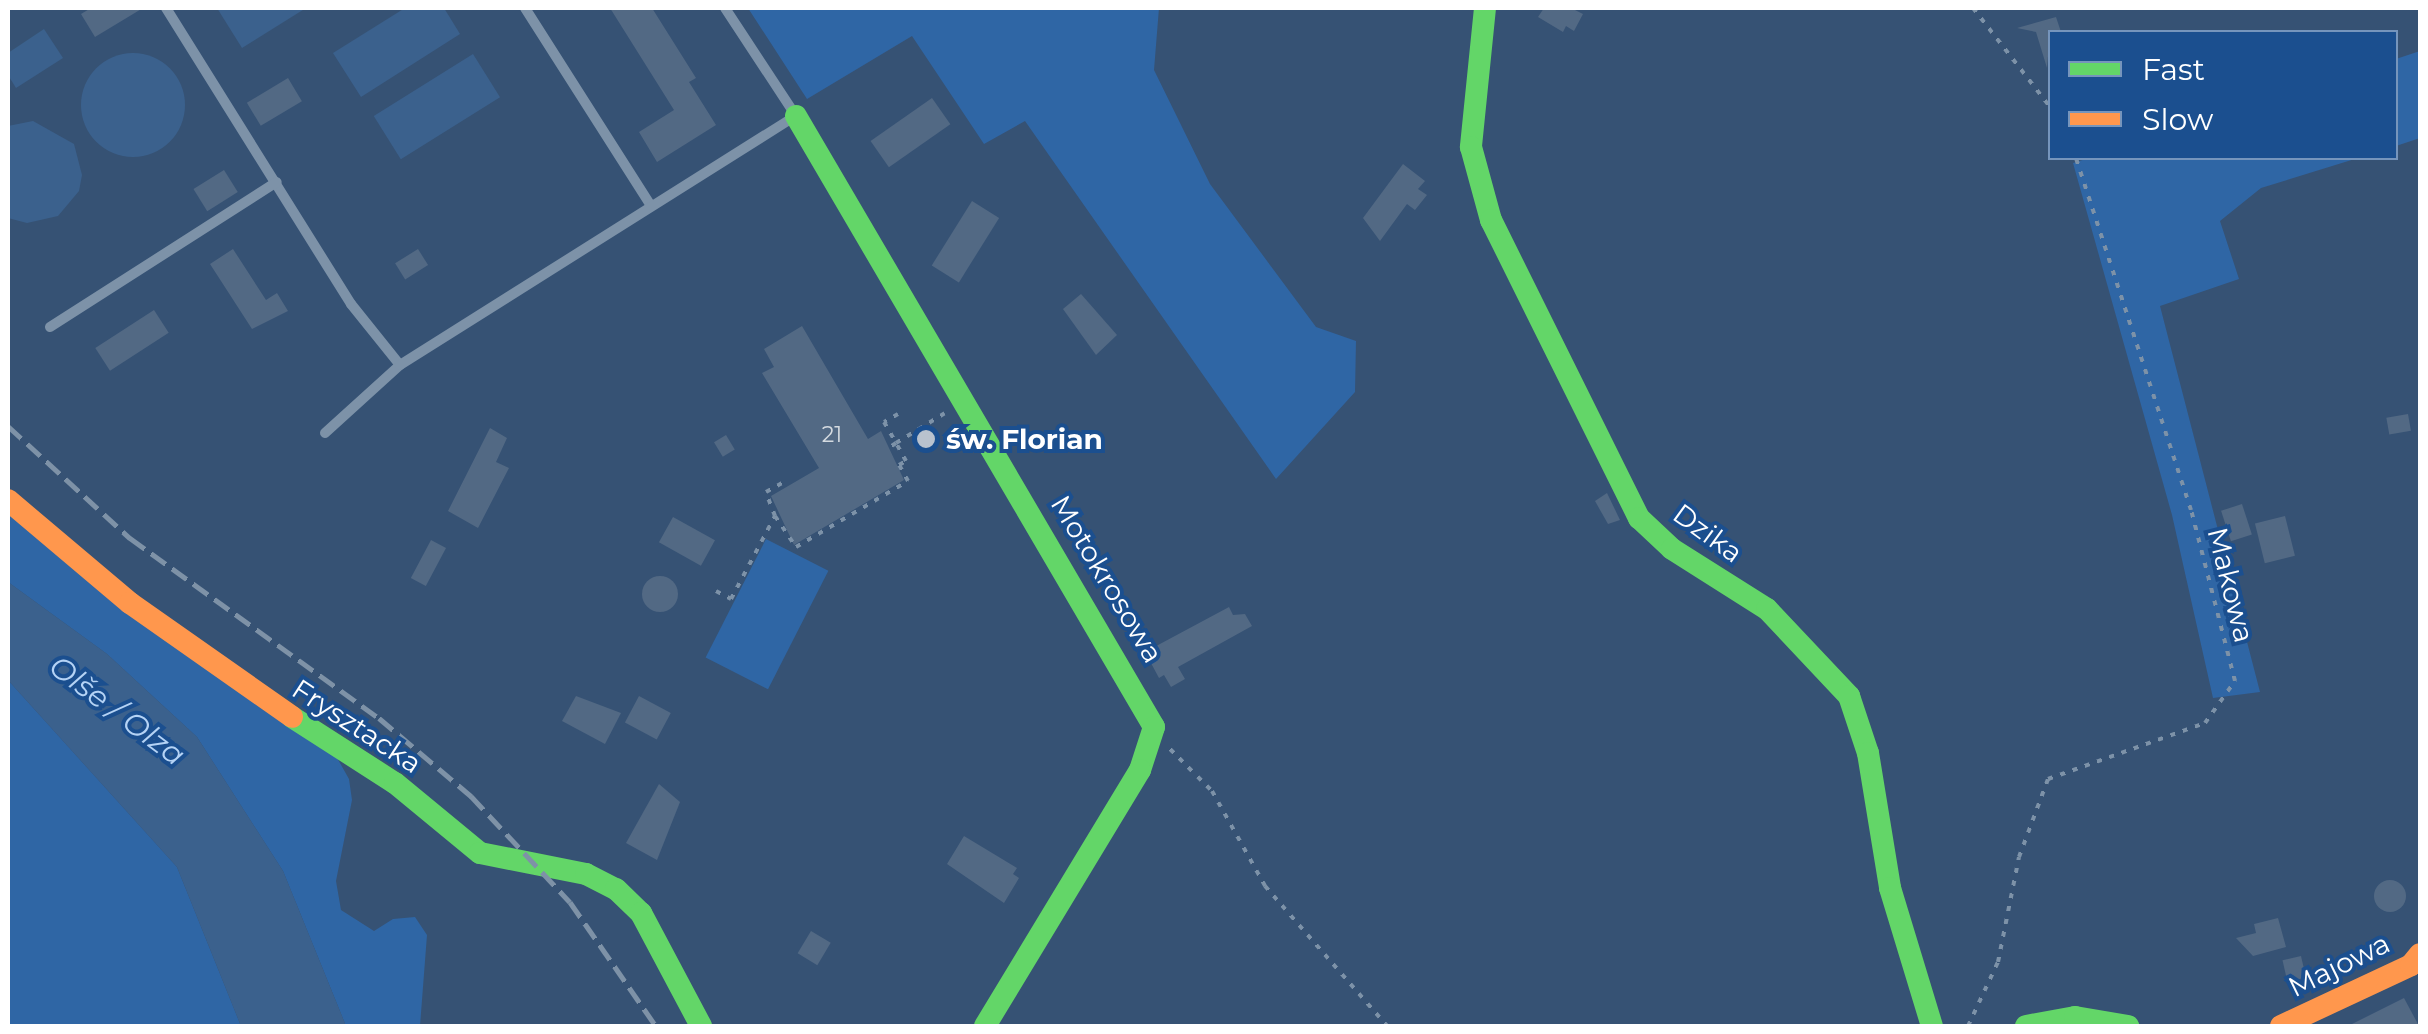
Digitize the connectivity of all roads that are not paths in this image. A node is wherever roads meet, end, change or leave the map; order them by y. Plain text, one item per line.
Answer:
1 (166, 8) edge
2 (524, 8) edge
3 (724, 8) edge
4 (1484, 8) edge
5 (796, 116) junction
6 (276, 182) junction
7 (649, 203) junction
8 (50, 327) dead end
9 (400, 365) junction
10 (325, 433) dead end
11 (8, 500) edge
12 (2420, 954) edge
13 (701, 1026) edge
14 (985, 1026) edge
15 (1932, 1026) edge
16 (2026, 1026) edge
17 (2128, 1026) edge
18 (2281, 1026) edge

1 - 6 lane
2 - 7 lane
3 - 5 lane
4 - 15 street, Dzika
5 - 7 lane
5 - 14 street, Motokrosowa
6 - 8 lane
6 - 9 lane
7 - 9 lane
9 - 10 lane
11 - 13 street, Frysztacka
12 - 18 street, Majowa
16 - 17 street

